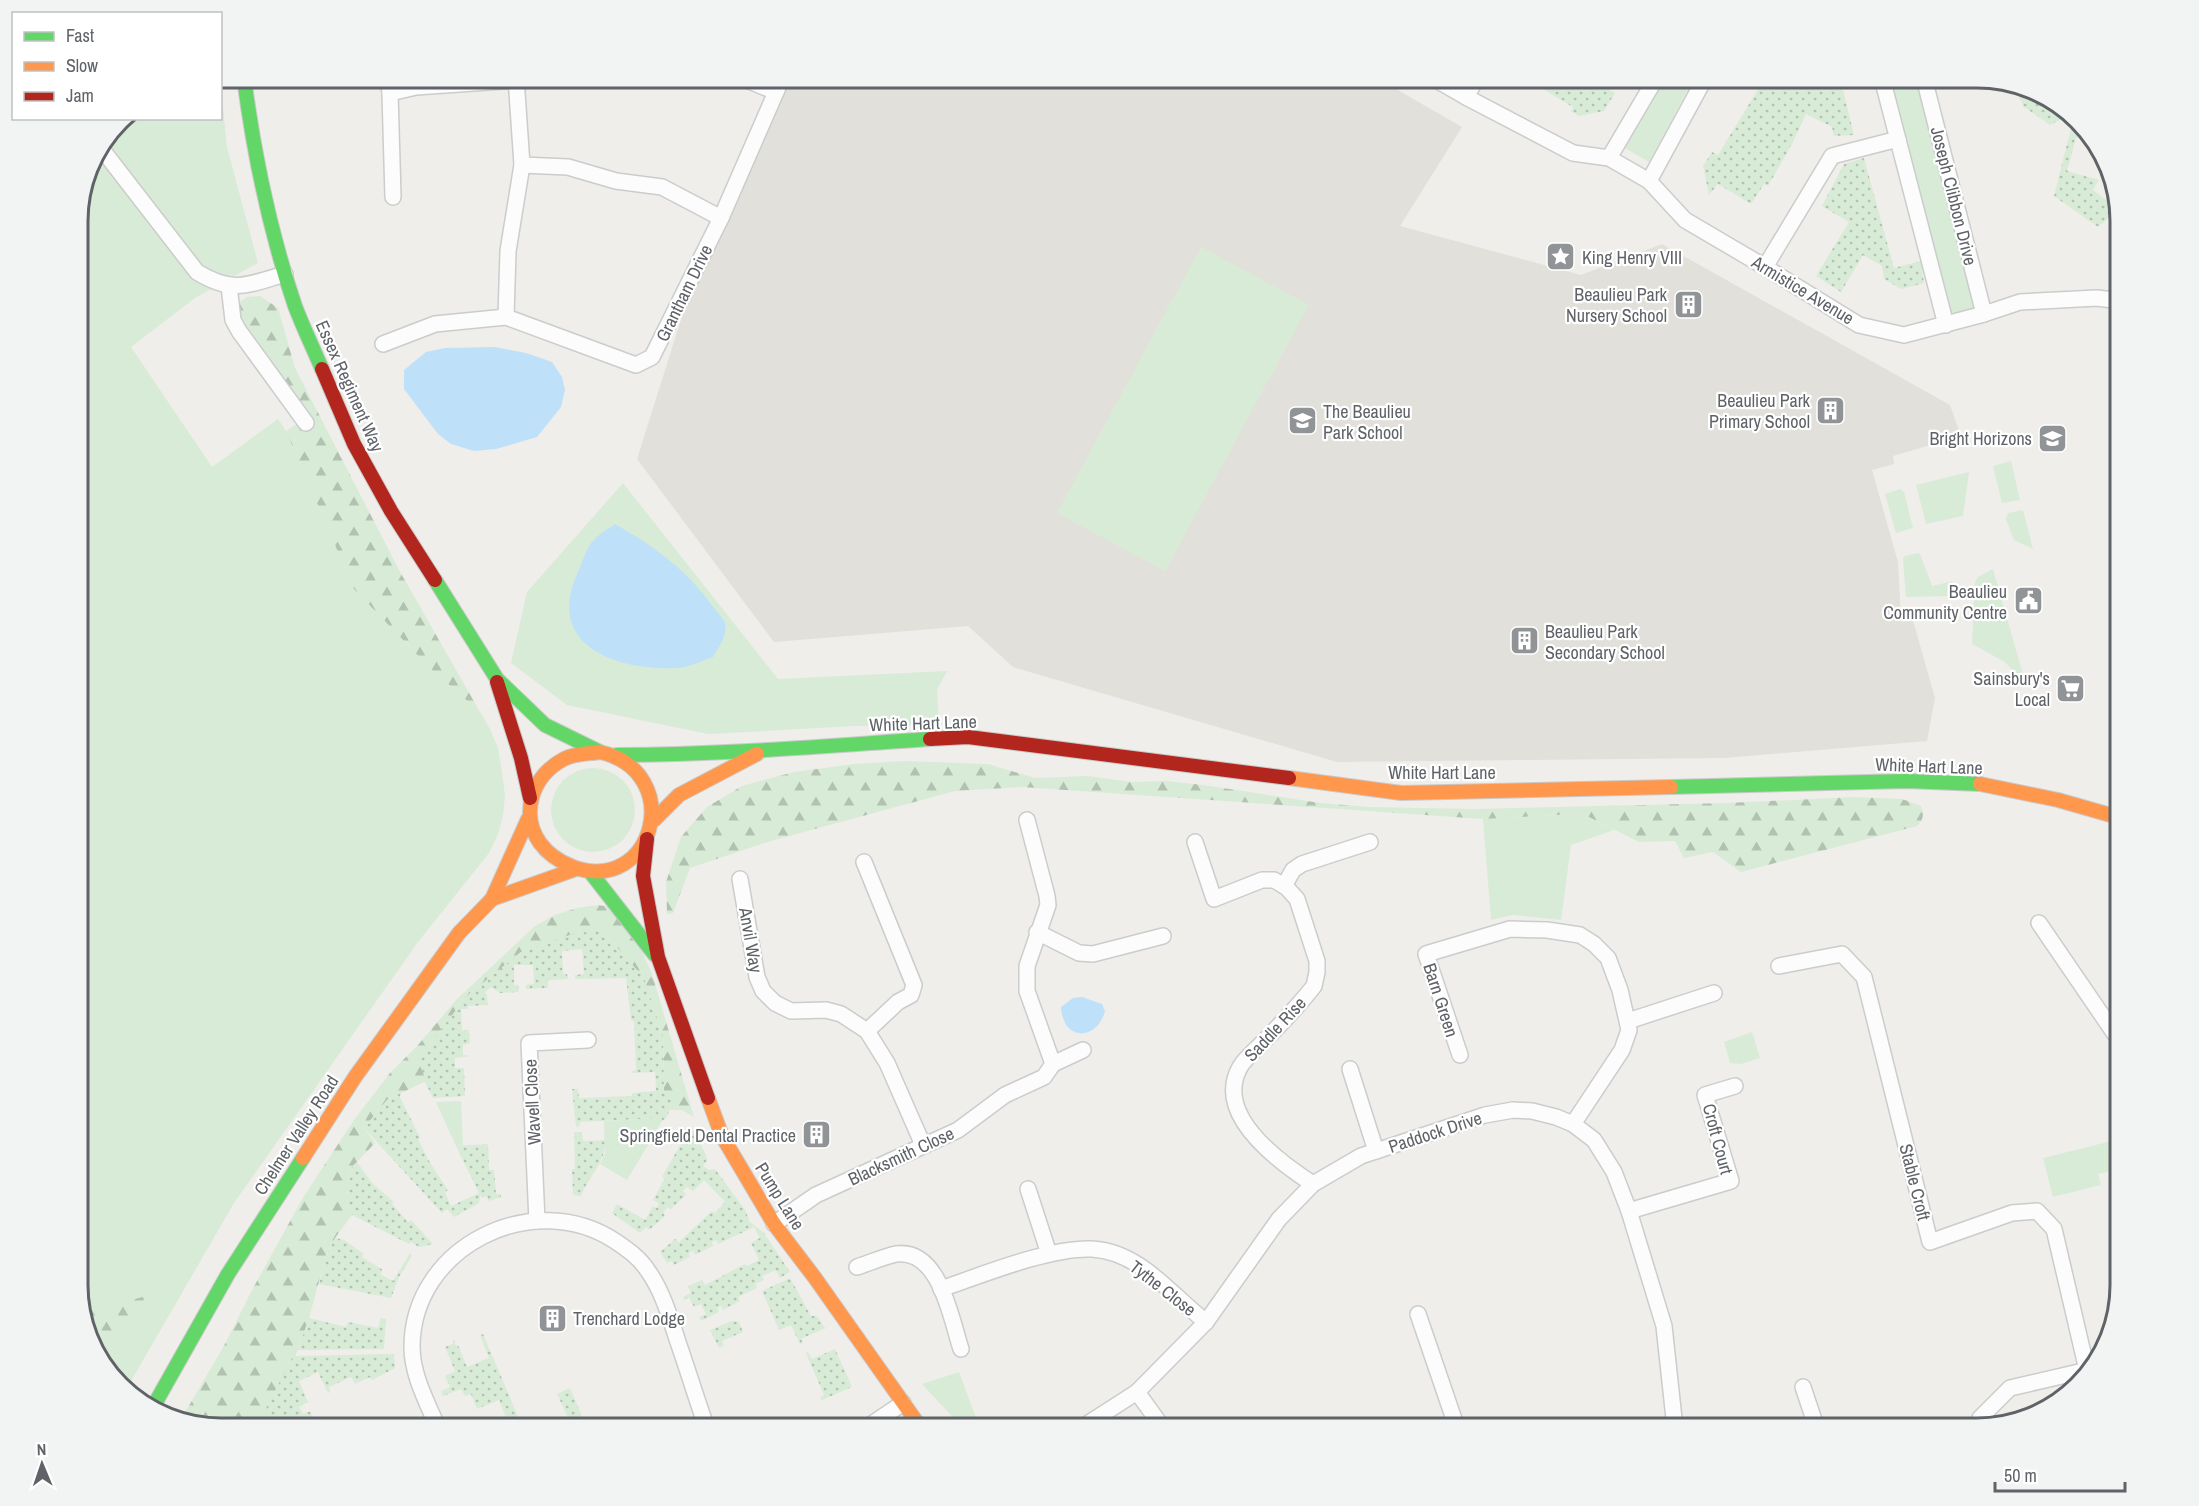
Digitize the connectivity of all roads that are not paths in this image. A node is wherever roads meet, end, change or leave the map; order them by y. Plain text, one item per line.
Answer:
1 (245, 89) edge
2 (389, 89) edge
3 (517, 89) edge
4 (777, 89) edge
5 (1451, 89) edge
6 (1471, 89) edge
7 (1650, 89) edge
8 (1699, 89) edge
9 (1885, 89) edge
10 (1927, 89) edge
11 (1466, 98) junction
12 (1898, 139) junction
13 (106, 155) edge
14 (1609, 158) junction
15 (522, 165) junction
16 (1649, 181) junction
17 (393, 197) dead end
18 (721, 218) junction
19 (1766, 267) junction
20 (285, 274) junction
21 (229, 286) junction
22 (2110, 300) edge
23 (1984, 314) junction
24 (506, 317) junction
25 (1946, 325) junction
26 (383, 344) dead end
27 (306, 423) dead end
28 (497, 679) junction
29 (763, 751) junction
30 (600, 752) junction
31 (617, 755) junction
32 (530, 798) junction
33 (2110, 815) edge
34 (528, 819) junction
35 (654, 820) junction
36 (1027, 820) dead end
37 (647, 839) junction
38 (1195, 842) dead end
39 (1371, 842) dead end
40 (864, 862) dead end
41 (576, 869) junction
42 (591, 873) junction
43 (740, 879) dead end
44 (1284, 886) junction
45 (492, 899) junction
46 (2039, 923) dead end
47 (1037, 932) junction
48 (1163, 936) dead end
49 (658, 957) junction
50 (1779, 966) dead end
51 (1714, 993) dead end
52 (1628, 1021) junction
53 (2110, 1025) edge
54 (867, 1031) junction
55 (588, 1040) dead end
56 (1083, 1050) dead end
57 (1460, 1054) dead end
58 (1053, 1064) junction
59 (1350, 1068) dead end
60 (1735, 1086) dead end
61 (1573, 1124) junction
62 (923, 1145) junction
63 (1376, 1151) junction
64 (1313, 1185) junction
65 (1028, 1189) dead end
66 (1629, 1211) junction
67 (537, 1221) junction
68 (774, 1224) junction
69 (1049, 1254) junction
70 (857, 1267) dead end
71 (942, 1289) junction
72 (1418, 1314) dead end
73 (1206, 1322) junction
74 (961, 1349) dead end
75 (2087, 1360) edge
76 (2077, 1373) edge
77 (1803, 1387) dead end
78 (1137, 1392) junction
79 (157, 1400) edge
80 (903, 1403) junction
81 (434, 1418) edge
82 (703, 1418) edge
83 (881, 1418) edge
84 (914, 1418) edge
85 (1097, 1418) edge
86 (1156, 1418) edge
87 (1454, 1418) edge
88 (1674, 1418) edge
89 (1813, 1418) edge
90 (1980, 1418) edge

1 - 20 street, Essex Regiment Way
2 - 17 street
3 - 15 street
4 - 18 street, Grantham Drive
5 - 11 street, Armistice Avenue
6 - 11 street
7 - 14 street
8 - 16 street
9 - 12 street
10 - 23 street, Joseph Clibbon Drive
11 - 14 street, Armistice Avenue
12 - 19 street
12 - 25 street
13 - 21 street
14 - 16 street, Armistice Avenue
15 - 18 street
15 - 24 street
16 - 19 street, Armistice Avenue
18 - 24 street, Grantham Drive
19 - 25 street, Armistice Avenue
20 - 21 street
20 - 28 street, Essex Regiment Way
21 - 27 street
22 - 23 street, Armistice Avenue
23 - 25 street, Armistice Avenue
24 - 26 street, Grantham Drive
28 - 30 street, Essex Regiment Way
28 - 32 street, Essex Regiment Way
29 - 31 street, White Hart Lane
29 - 33 street, White Hart Lane
29 - 35 street, White Hart Lane
30 - 31 street
30 - 32 street
31 - 35 street
32 - 34 street
34 - 41 street
34 - 45 street, Chelmer Valley Road
35 - 37 street
36 - 47 street
37 - 42 street
37 - 49 street, Pump Lane
38 - 44 street
39 - 44 street
40 - 54 street
41 - 42 street
41 - 45 street, Chelmer Valley Road
42 - 49 street, Pump Lane
43 - 54 street, Anvil Way
44 - 64 street, Saddle Rise
45 - 79 street, Chelmer Valley Road
46 - 53 street
47 - 48 street
47 - 58 street
49 - 68 street, Pump Lane
50 - 75 street, Stable Croft
51 - 52 street
52 - 57 street, Barn Green
52 - 61 street, Barn Green
54 - 62 street, Anvil Way
55 - 67 street, Wavell Close
56 - 58 street, Blacksmith Close
58 - 62 street, Blacksmith Close
59 - 63 street
60 - 66 street, Croft Court
61 - 63 street, Paddock Drive
61 - 66 street, Paddock Drive
62 - 68 street, Blacksmith Close
63 - 64 street, Paddock Drive
64 - 73 street, Paddock Drive
65 - 69 street
66 - 88 street, Paddock Drive
67 - 81 street
67 - 82 street
68 - 80 street, Pump Lane
69 - 71 street, Tythe Close
69 - 73 street, Tythe Close
70 - 71 street
71 - 74 street
72 - 87 street
73 - 78 street, Paddock Drive
76 - 90 street
77 - 89 street
78 - 85 street, Paddock Drive
78 - 86 street
80 - 83 street
80 - 84 street, Pump Lane

